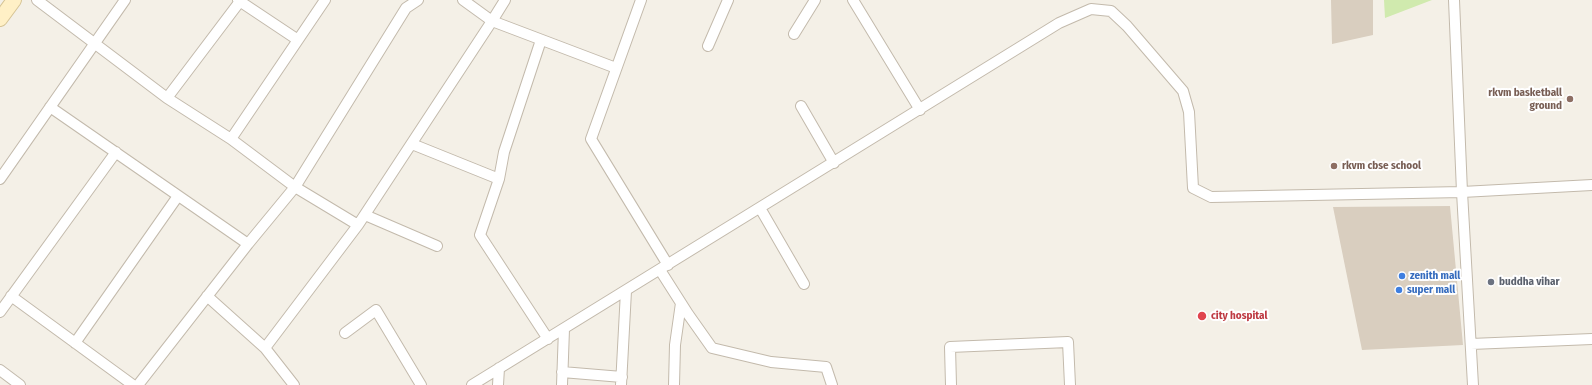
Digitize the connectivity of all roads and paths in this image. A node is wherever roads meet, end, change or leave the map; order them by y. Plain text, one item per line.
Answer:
1 (14, 0) edge
2 (37, 0) edge
3 (126, 0) edge
4 (240, 0) edge
5 (325, 0) edge
6 (418, 0) edge
7 (463, 0) edge
8 (504, 0) edge
9 (641, 0) edge
10 (728, 0) edge
11 (815, 0) edge
12 (853, 0) edge
13 (1454, 0) edge
14 (0, 20) edge
15 (492, 21) junction
16 (794, 34) dead end
17 (298, 40) junction
18 (542, 40) junction
19 (94, 44) junction
20 (708, 46) dead end
21 (616, 68) junction
22 (167, 98) junction
23 (801, 106) dead end
24 (50, 107) junction
25 (920, 110) junction
26 (231, 139) junction
27 (412, 144) junction
28 (116, 152) junction
29 (834, 163) junction
30 (0, 179) edge
31 (499, 179) junction
32 (1592, 185) edge
33 (294, 187) junction
34 (1462, 192) junction
35 (178, 196) junction
36 (760, 208) junction
37 (364, 215) junction
38 (358, 225) junction
39 (248, 244) junction
40 (437, 246) dead end
41 (664, 268) junction
42 (804, 284) dead end
43 (626, 291) junction
44 (11, 296) junction
45 (207, 296) junction
46 (681, 303) junction
47 (0, 312) edge
48 (564, 328) junction
49 (345, 333) dead end
50 (548, 339) junction
51 (1592, 339) edge
52 (75, 343) junction
53 (1471, 344) junction
54 (265, 348) junction
55 (499, 368) junction
56 (0, 371) edge
57 (562, 372) junction
58 (622, 381) edge
59 (20, 385) edge
60 (133, 385) edge
61 (138, 385) edge
62 (294, 385) edge
63 (421, 385) edge
64 (472, 385) edge
65 (498, 385) edge
66 (562, 385) edge
67 (674, 385) edge
68 (832, 385) edge
69 (951, 385) edge
70 (1070, 385) edge
71 (1473, 385) edge

1 - 14 main road
2 - 19 street
3 - 19 street
4 - 17 street
4 - 22 street
5 - 17 street
6 - 33 street
7 - 15 street
8 - 15 street
9 - 21 street
10 - 20 street
11 - 16 street
12 - 25 street
13 - 34 street
15 - 18 street
15 - 27 street
17 - 26 street
18 - 21 street
18 - 31 street
19 - 22 street
19 - 24 street
21 - 41 street
22 - 26 street
23 - 29 street
24 - 28 street
24 - 30 street
25 - 29 street
25 - 34 street
26 - 33 street
27 - 31 street
27 - 37 street
28 - 35 street
28 - 44 street
29 - 36 street
31 - 50 street
32 - 34 street
33 - 38 street
33 - 39 street
34 - 53 street
35 - 39 street
35 - 52 street
36 - 41 street
36 - 42 street
37 - 38 street
37 - 40 street
38 - 54 street
39 - 45 street
41 - 43 street
41 - 46 street
43 - 48 street
43 - 58 street
44 - 47 street
44 - 52 street
45 - 54 street
45 - 61 street
46 - 67 street
46 - 68 street
48 - 50 street
48 - 57 street
49 - 63 street
50 - 55 street
51 - 53 street
52 - 60 street
53 - 71 street
54 - 62 street
55 - 64 street
55 - 65 street
56 - 59 street
57 - 58 street
57 - 66 street
69 - 70 street

